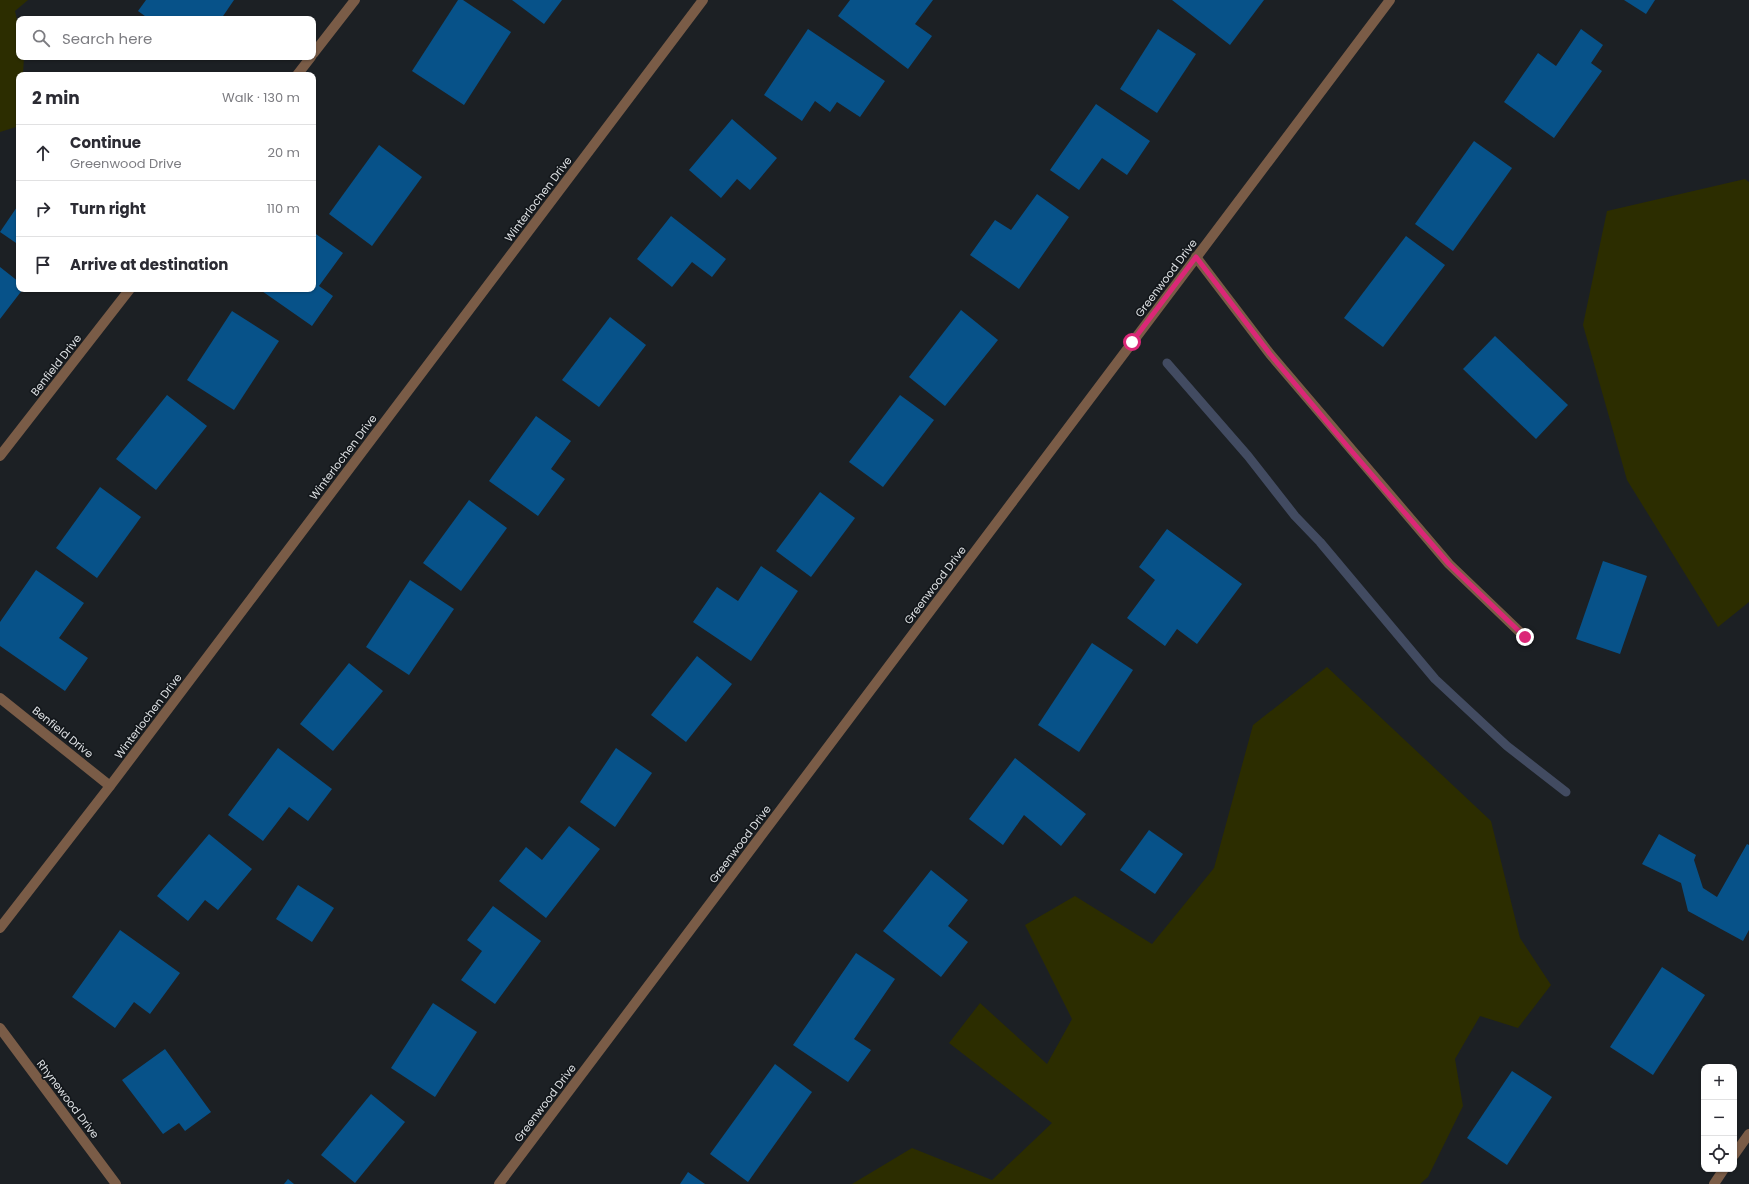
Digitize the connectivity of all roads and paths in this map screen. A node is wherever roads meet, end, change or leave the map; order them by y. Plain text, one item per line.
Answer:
1 (355, 0) edge
2 (703, 0) edge
3 (1390, 0) edge
4 (316, 50) edge
5 (309, 60) edge
6 (299, 72) edge
7 (1196, 257) junction
8 (128, 292) edge
9 (0, 456) edge
10 (1525, 637) dead end
11 (0, 698) edge
12 (110, 786) junction
13 (0, 928) edge
14 (0, 1028) edge
15 (1749, 1134) edge
16 (1737, 1151) edge
17 (1722, 1172) edge
18 (116, 1184) edge
19 (499, 1184) edge
20 (1714, 1184) edge

1 - 4 street
2 - 12 street, Winterlochen Drive
3 - 7 street, Greenwood Drive
5 - 6 street
7 - 10 street
7 - 19 street, Greenwood Drive
8 - 9 street, Benfield Drive
11 - 12 street, Benfield Drive
12 - 13 street, Winterlochen Drive
14 - 18 street, Rhynewood Drive
15 - 16 street
17 - 20 street

